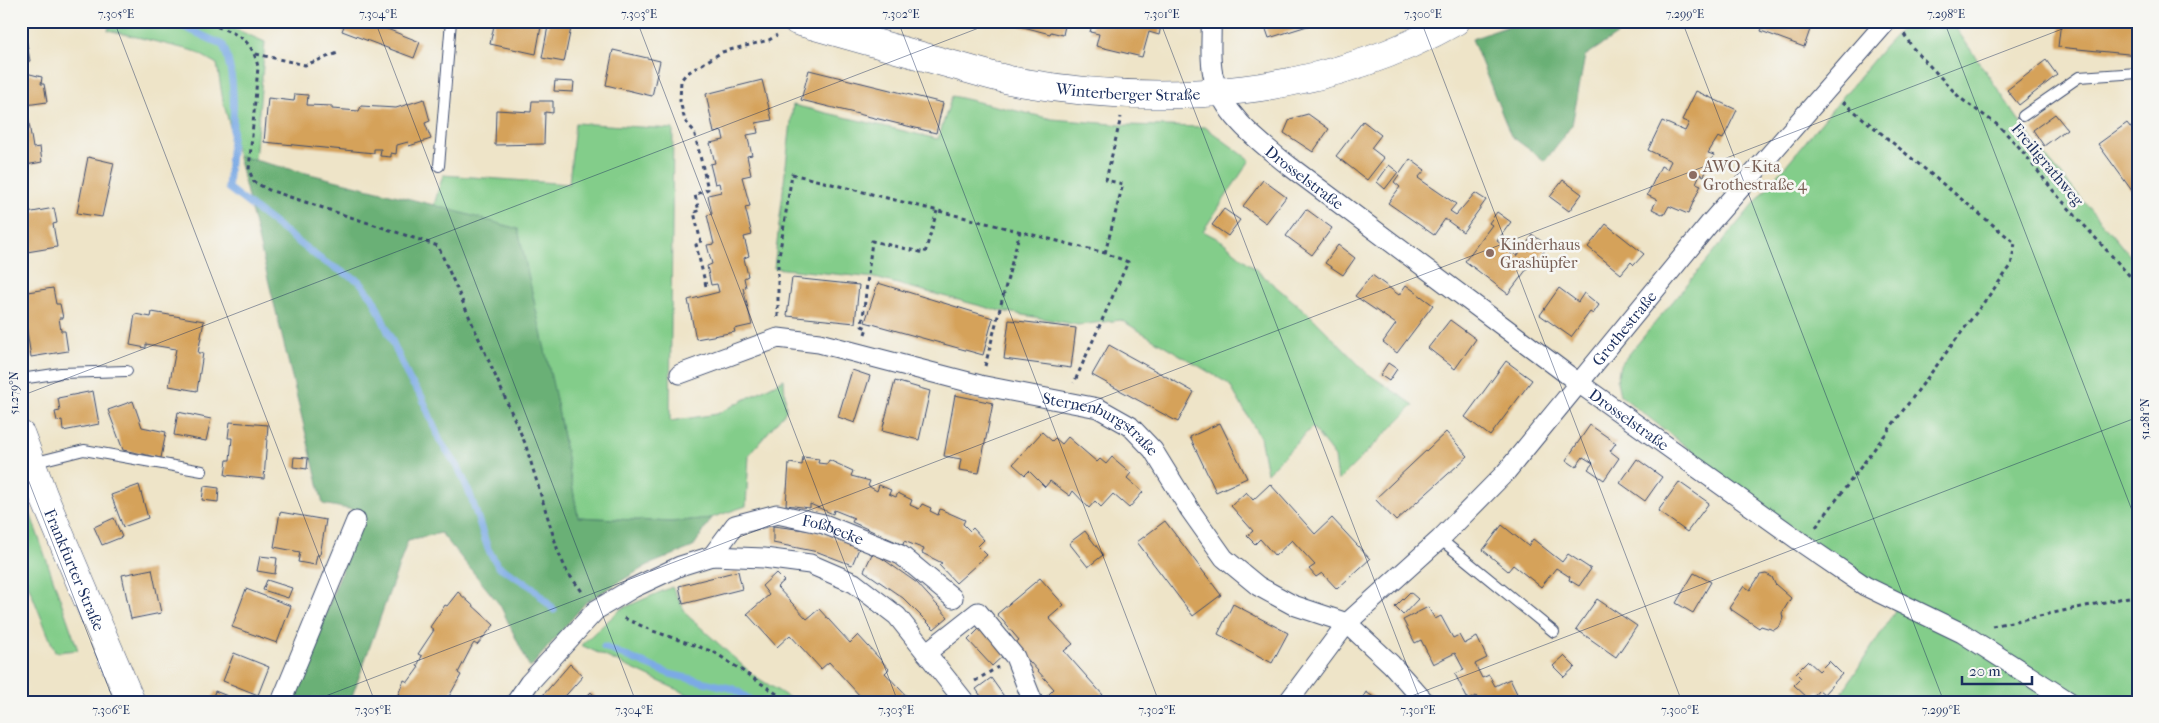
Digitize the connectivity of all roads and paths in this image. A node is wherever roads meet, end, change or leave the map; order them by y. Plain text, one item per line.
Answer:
1 (202, 21) edge
2 (451, 21) edge
3 (1212, 21) edge
4 (1456, 21) edge
5 (1894, 24) edge
6 (790, 26) edge
7 (338, 53) dead end
8 (256, 54) junction
9 (2138, 73) edge
10 (1829, 90) junction
11 (1219, 93) junction
12 (1125, 95) junction
13 (2023, 116) dead end
14 (439, 166) dead end
15 (937, 210) junction
16 (1020, 231) junction
17 (1105, 253) junction
18 (2138, 285) edge
19 (706, 286) dead end
20 (867, 328) dead end
21 (778, 338) junction
22 (128, 371) dead end
23 (680, 374) dead end
24 (21, 379) edge
25 (1580, 384) junction
26 (980, 385) junction
27 (1067, 402) junction
28 (21, 435) edge
29 (32, 463) junction
30 (202, 471) dead end
31 (356, 521) dead end
32 (1440, 538) junction
33 (1805, 545) junction
34 (712, 556) junction
35 (2138, 595) edge
36 (953, 598) dead end
37 (602, 607) junction
38 (1347, 623) junction
39 (1554, 632) dead end
40 (1962, 633) junction
41 (926, 653) junction
42 (1016, 657) junction
43 (962, 698) edge
44 (131, 702) edge
45 (281, 702) edge
46 (516, 702) edge
47 (789, 702) edge
48 (1033, 702) edge
49 (1288, 702) edge
50 (1425, 702) edge
51 (2070, 702) edge

1 - 8 path
2 - 14 lane
3 - 11 street, Drosselstraße
4 - 11 main road, Winterberger Straße
5 - 10 street, Grothestraße
5 - 18 path, Freiligrathweg
6 - 12 main road, Winterberger Straße
6 - 19 path
7 - 8 path
8 - 37 path
9 - 13 lane
10 - 25 street, Grothestraße
10 - 33 path
11 - 12 main road, Winterberger Straße
11 - 25 street, Drosselstraße
12 - 17 path
15 - 16 path
15 - 20 path
15 - 21 path
16 - 17 path
16 - 26 path
17 - 27 path
21 - 23 street, Sternenburgstraße
21 - 26 street, Sternenburgstraße
22 - 24 lane
25 - 32 street, Grothestraße
25 - 33 street, Drosselstraße
26 - 27 street, Sternenburgstraße
27 - 38 street, Sternenburgstraße
28 - 29 main road, Frankfurter Straße
29 - 30 lane
29 - 44 main road, Frankfurter Straße
31 - 45 street
32 - 38 street, Grothestraße
32 - 39 lane
33 - 40 street, Drosselstraße
34 - 36 street, Foßbecke
34 - 37 street
34 - 41 street
35 - 40 path
37 - 46 street
37 - 47 path
38 - 49 street, Grothestraße
38 - 50 street, Sternenburgstraße
40 - 51 street, Drosselstraße
41 - 42 street
41 - 43 street
42 - 43 path
42 - 48 street

